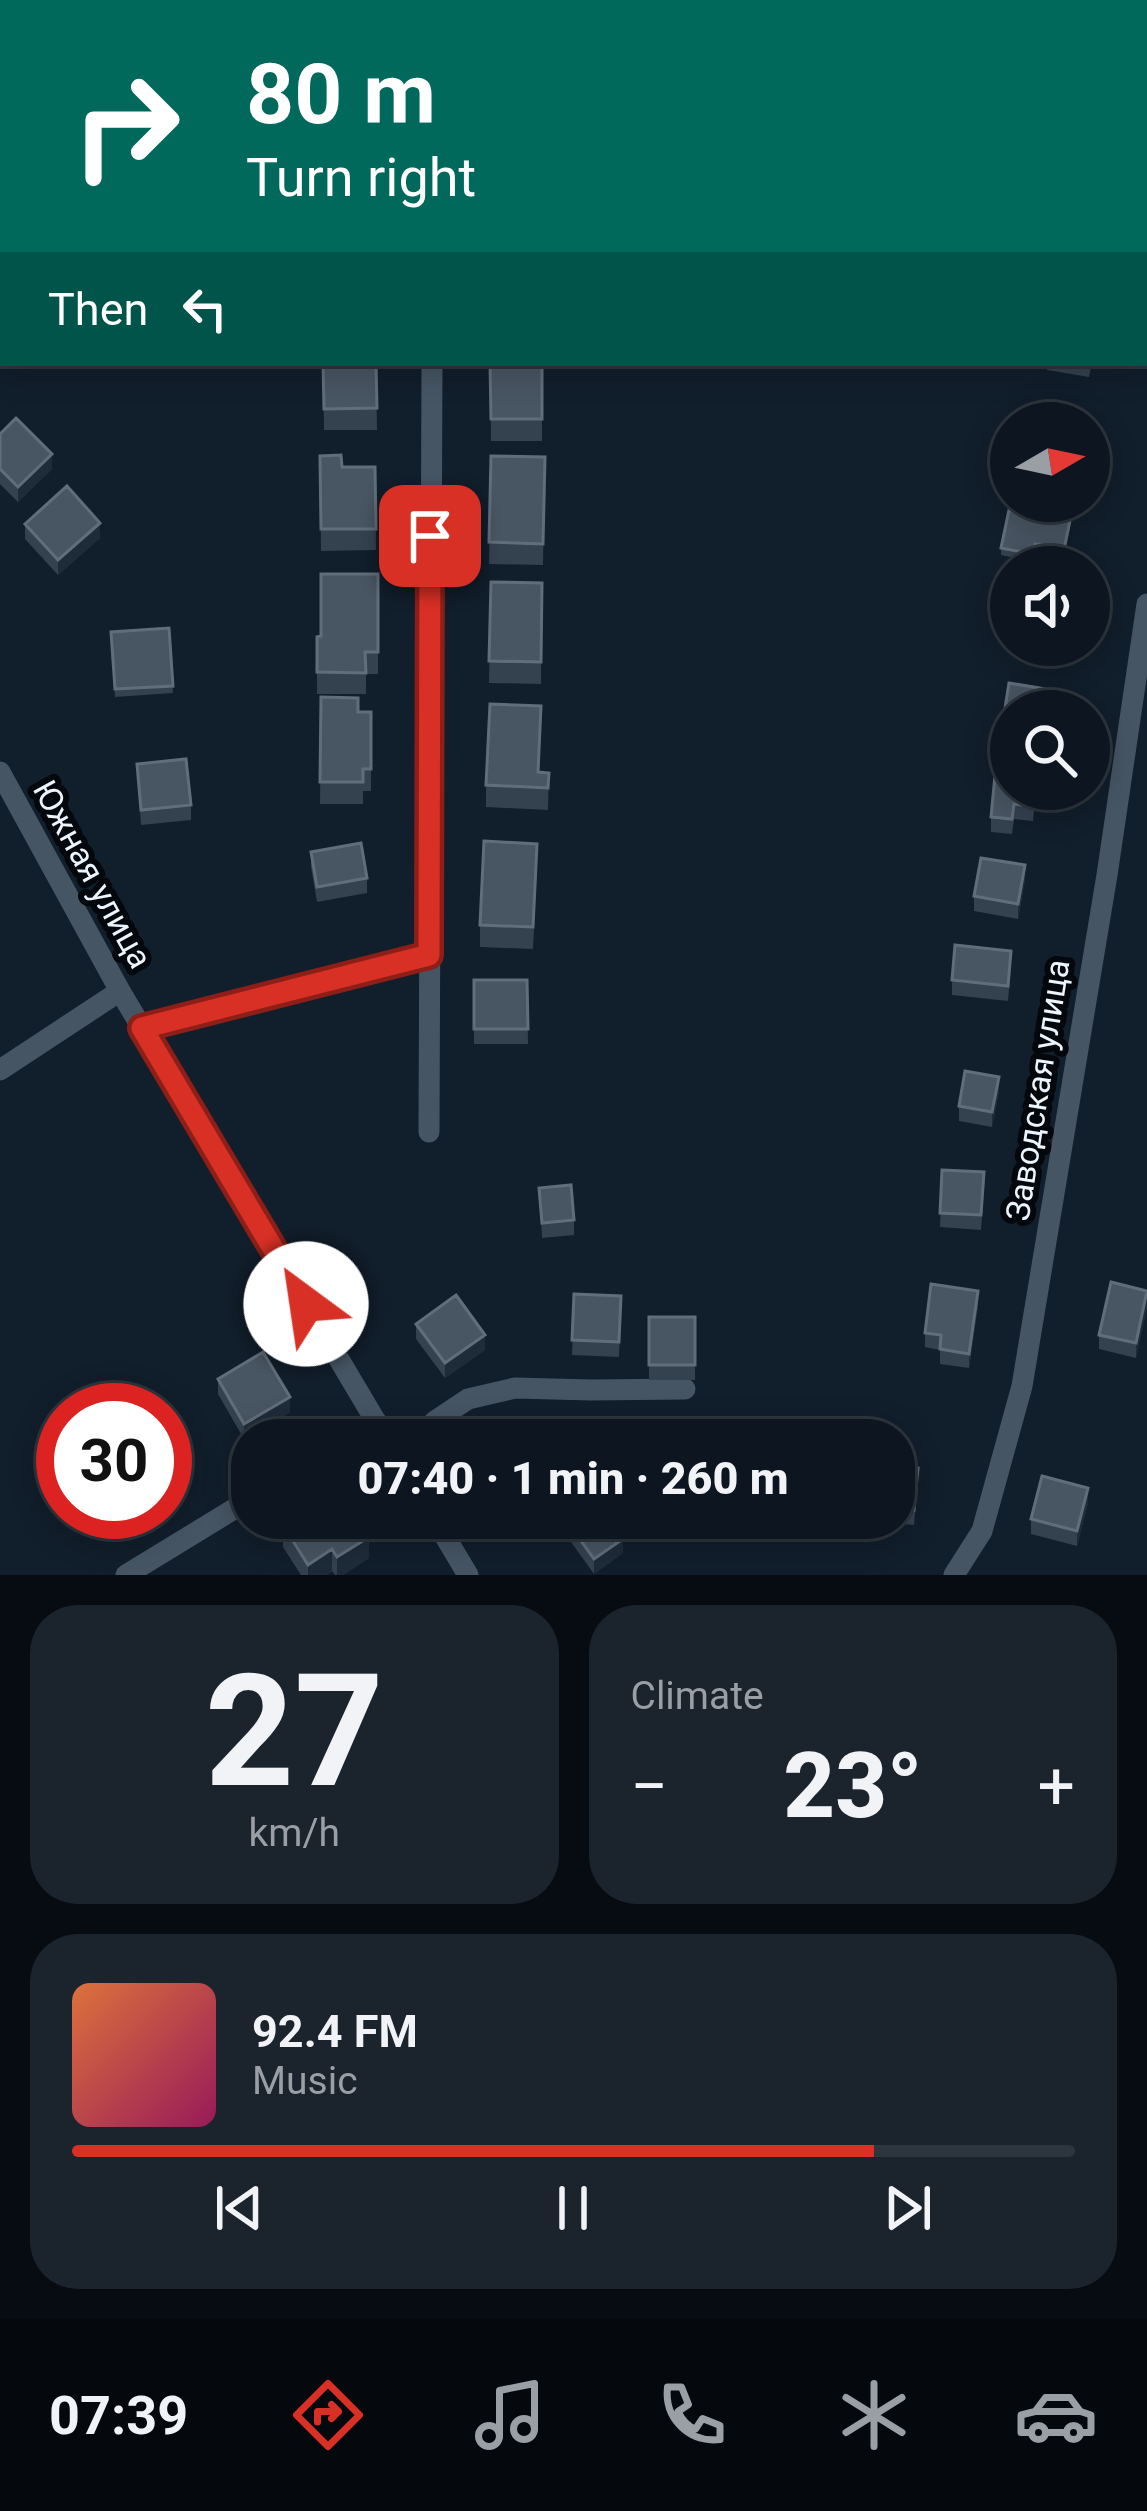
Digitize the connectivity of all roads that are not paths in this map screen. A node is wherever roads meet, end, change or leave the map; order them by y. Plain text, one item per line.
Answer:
1 (433, 366) edge
2 (1147, 604) edge
3 (0, 772) edge
4 (429, 955) junction
5 (120, 991) junction
6 (142, 1028) junction
7 (0, 1070) edge
8 (429, 1132) dead end
9 (685, 1389) dead end
10 (375, 1419) edge
11 (438, 1419) edge
12 (231, 1511) edge
13 (447, 1539) edge
14 (126, 1575) edge
15 (468, 1575) edge
16 (954, 1575) edge

1 - 4 street
2 - 16 street, Заводская улица
3 - 5 street, Южная улица
4 - 6 street
4 - 8 street
5 - 6 street, Южная улица
5 - 7 street
6 - 10 street, Южная улица
9 - 11 street
12 - 14 street
13 - 15 street

